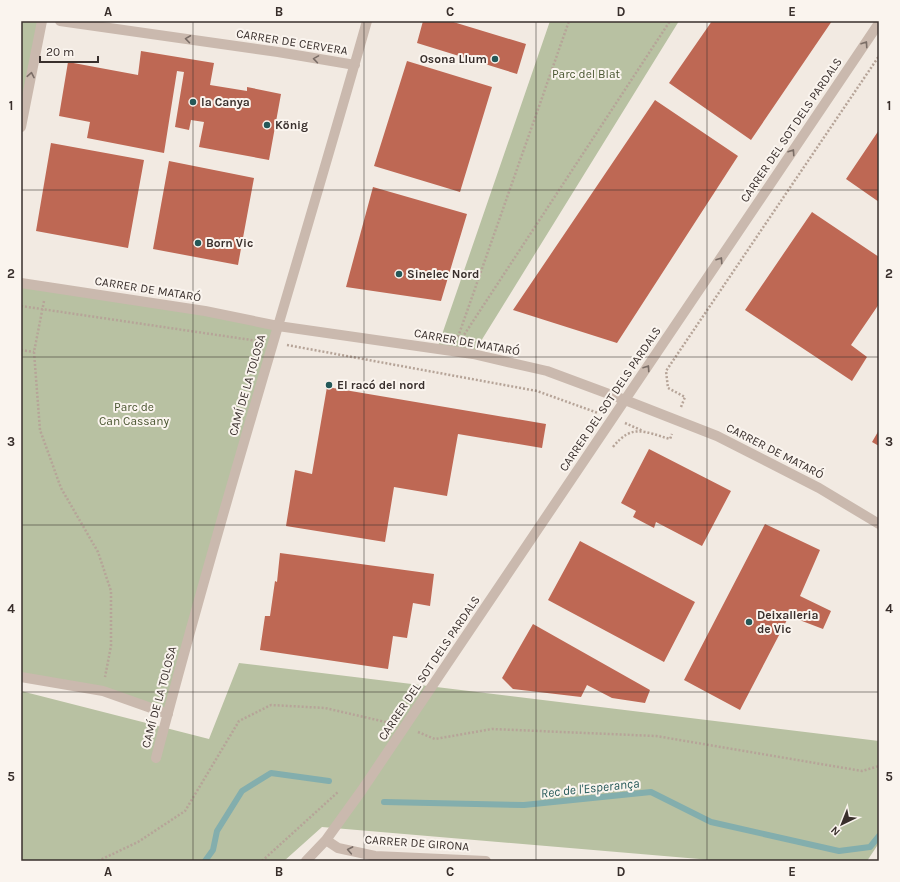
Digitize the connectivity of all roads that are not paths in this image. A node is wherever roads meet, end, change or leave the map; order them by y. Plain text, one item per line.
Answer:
1 (42, 21) edge
2 (60, 21) edge
3 (367, 21) edge
4 (879, 23) edge
5 (355, 65) junction
6 (21, 127) edge
7 (21, 283) edge
8 (278, 326) junction
9 (625, 400) junction
10 (879, 524) edge
11 (21, 677) edge
12 (168, 714) junction
13 (156, 758) dead end
14 (326, 840) junction
15 (306, 861) edge
16 (486, 861) edge

6 -> 1 street
5 -> 2 street, CARRER DE CERVERA
3 - 5 street, CAMÍ DE LA TOLOSA
9 -> 4 street, CARRER DEL SOT DELS PARDALS
5 - 8 street, CAMÍ DE LA TOLOSA
7 - 8 street, CARRER DE MATARÓ
8 - 9 street, CARRER DE MATARÓ
8 - 12 street, CAMÍ DE LA TOLOSA
9 - 10 street, CARRER DE MATARÓ
9 - 14 street, CARRER DEL SOT DELS PARDALS
11 - 12 street
12 - 13 street, CAMÍ DE LA TOLOSA
14 - 15 street, CARRER DEL SOT DELS PARDALS
16 -> 14 street, CARRER DE GIRONA

